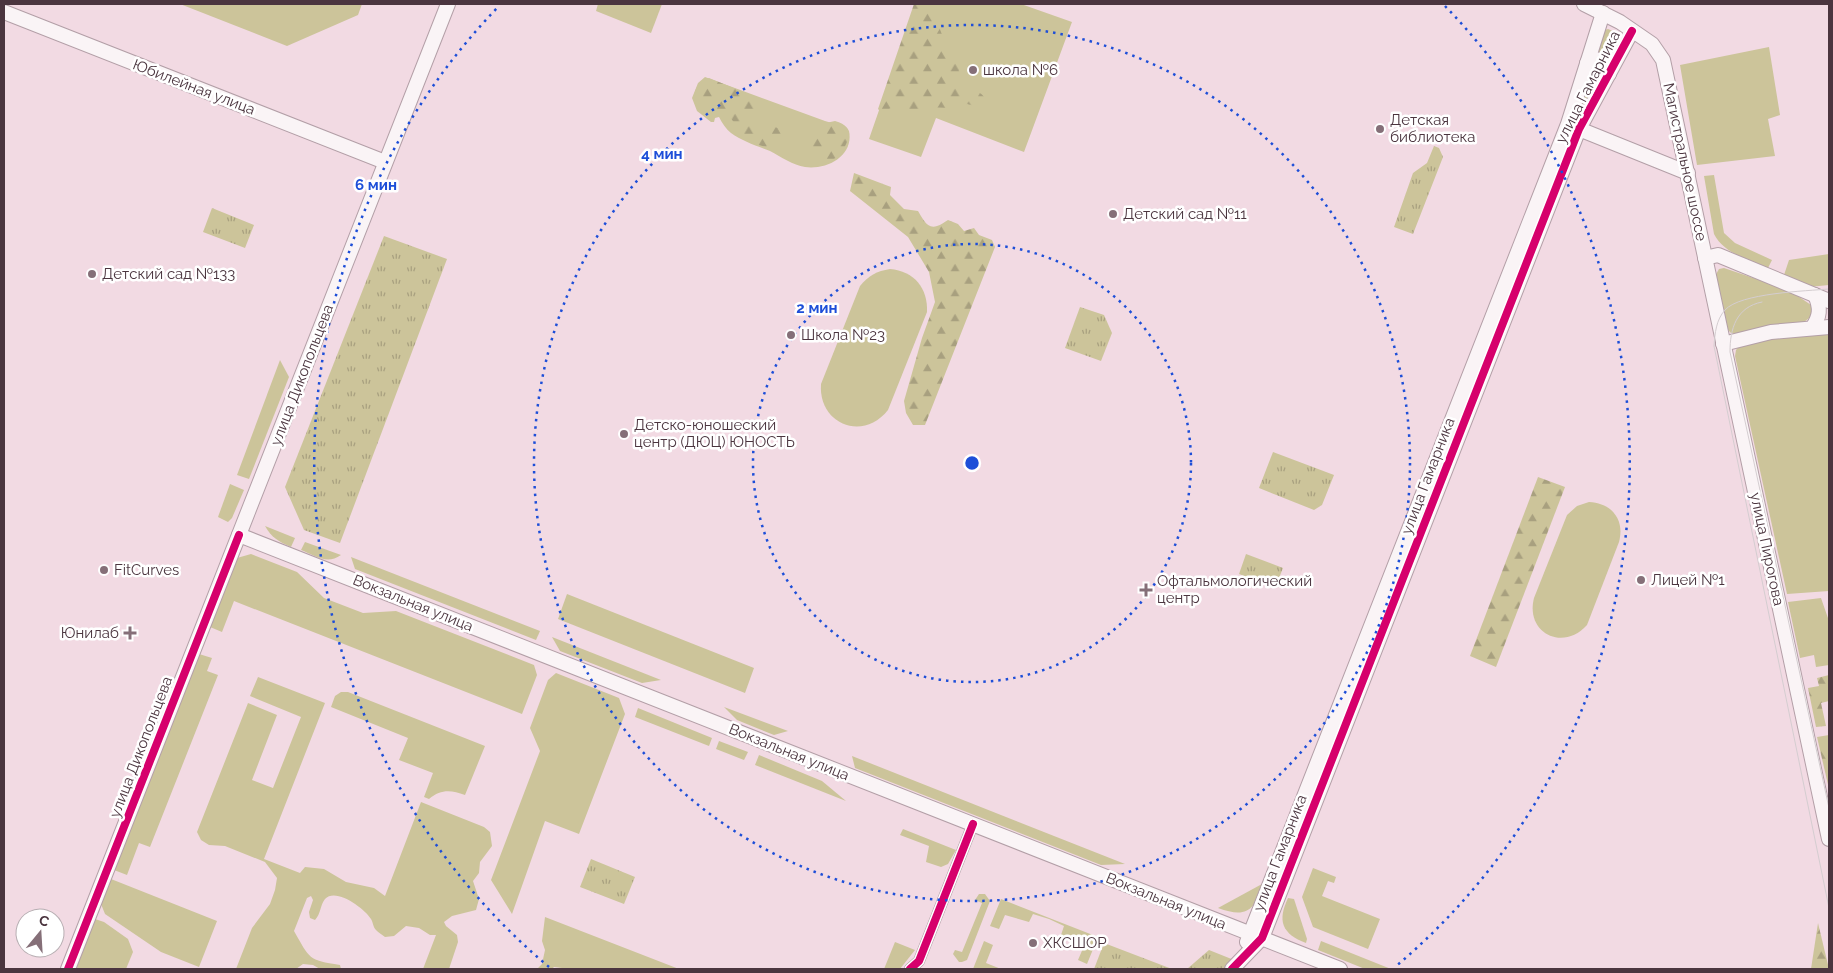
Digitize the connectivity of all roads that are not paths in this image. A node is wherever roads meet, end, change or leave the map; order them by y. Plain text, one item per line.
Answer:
1 (448, 4) edge
2 (1584, 4) edge
3 (4, 12) edge
4 (1603, 14) junction
5 (1632, 31) junction
6 (1587, 63) junction
7 (1610, 74) junction
8 (1579, 129) junction
9 (385, 162) junction
10 (1688, 173) junction
11 (1705, 258) junction
12 (1815, 295) junction
13 (1829, 301) edge
14 (1829, 327) edge
15 (1812, 328) junction
16 (1724, 344) junction
17 (239, 535) junction
18 (973, 824) junction
19 (1829, 839) edge
20 (1256, 936) junction
21 (1236, 966) edge
22 (68, 969) edge
23 (910, 969) edge
24 (1340, 969) edge

1 - 9 main road, улица Дикопольцева
2 - 4 main road, Магистральное шоссе
3 - 9 main road, Юбилейная улица
4 - 5 main road, Магистральное шоссе
4 - 6 main road, улица Гамарника
5 - 7 main road, улица Гамарника
5 - 10 main road, Магистральное шоссе
6 - 7 main road
6 - 20 main road, улица Гамарника
7 - 8 main road, улица Гамарника
8 - 10 main road
8 - 20 main road, улица Гамарника
9 - 17 main road, улица Дикопольцева
10 - 11 main road, Магистральное шоссе
11 - 12 main road, Магистральное шоссе
11 - 16 main road, улица Пирогова
12 - 13 main road, Магистральное шоссе
12 - 15 main road
14 - 15 main road
15 - 16 main road
16 - 19 main road, улица Пирогова
17 - 18 main road, Вокзальная улица
17 - 22 main road, улица Дикопольцева
18 - 20 main road, Вокзальная улица
18 - 23 street
20 - 21 main road
20 - 24 main road, Вокзальная улица

